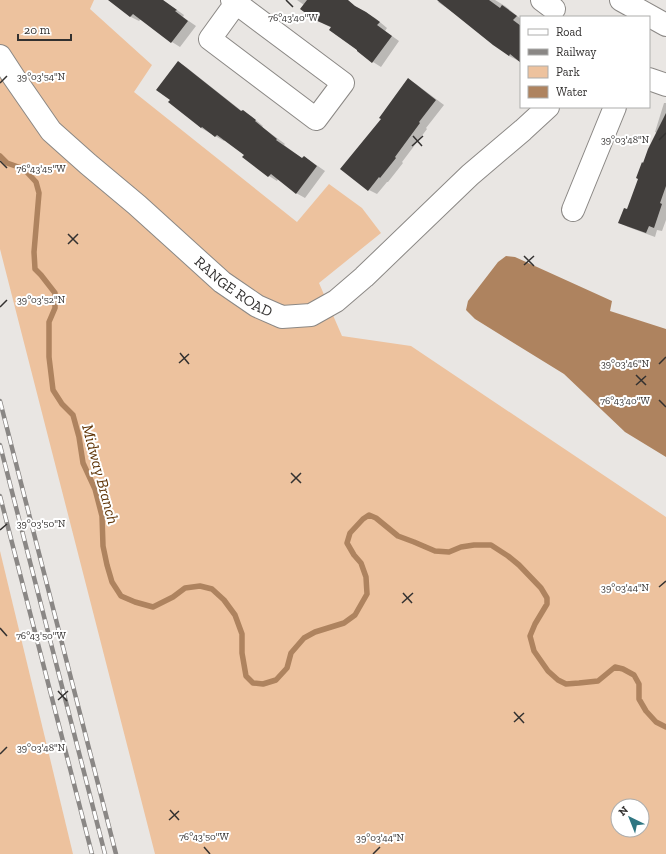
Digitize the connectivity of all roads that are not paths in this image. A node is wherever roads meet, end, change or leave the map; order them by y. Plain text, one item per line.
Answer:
1 (234, 1) edge
2 (620, 6) edge
3 (644, 16) edge
4 (650, 18) edge
5 (666, 25) edge
6 (0, 56) edge
7 (650, 79) edge
8 (666, 85) edge
9 (547, 108) edge
10 (615, 108) edge
11 (573, 210) dead end

1 - 1 street
2 - 3 street
4 - 5 street
6 - 9 street, RANGE ROAD
7 - 8 street
10 - 11 street

